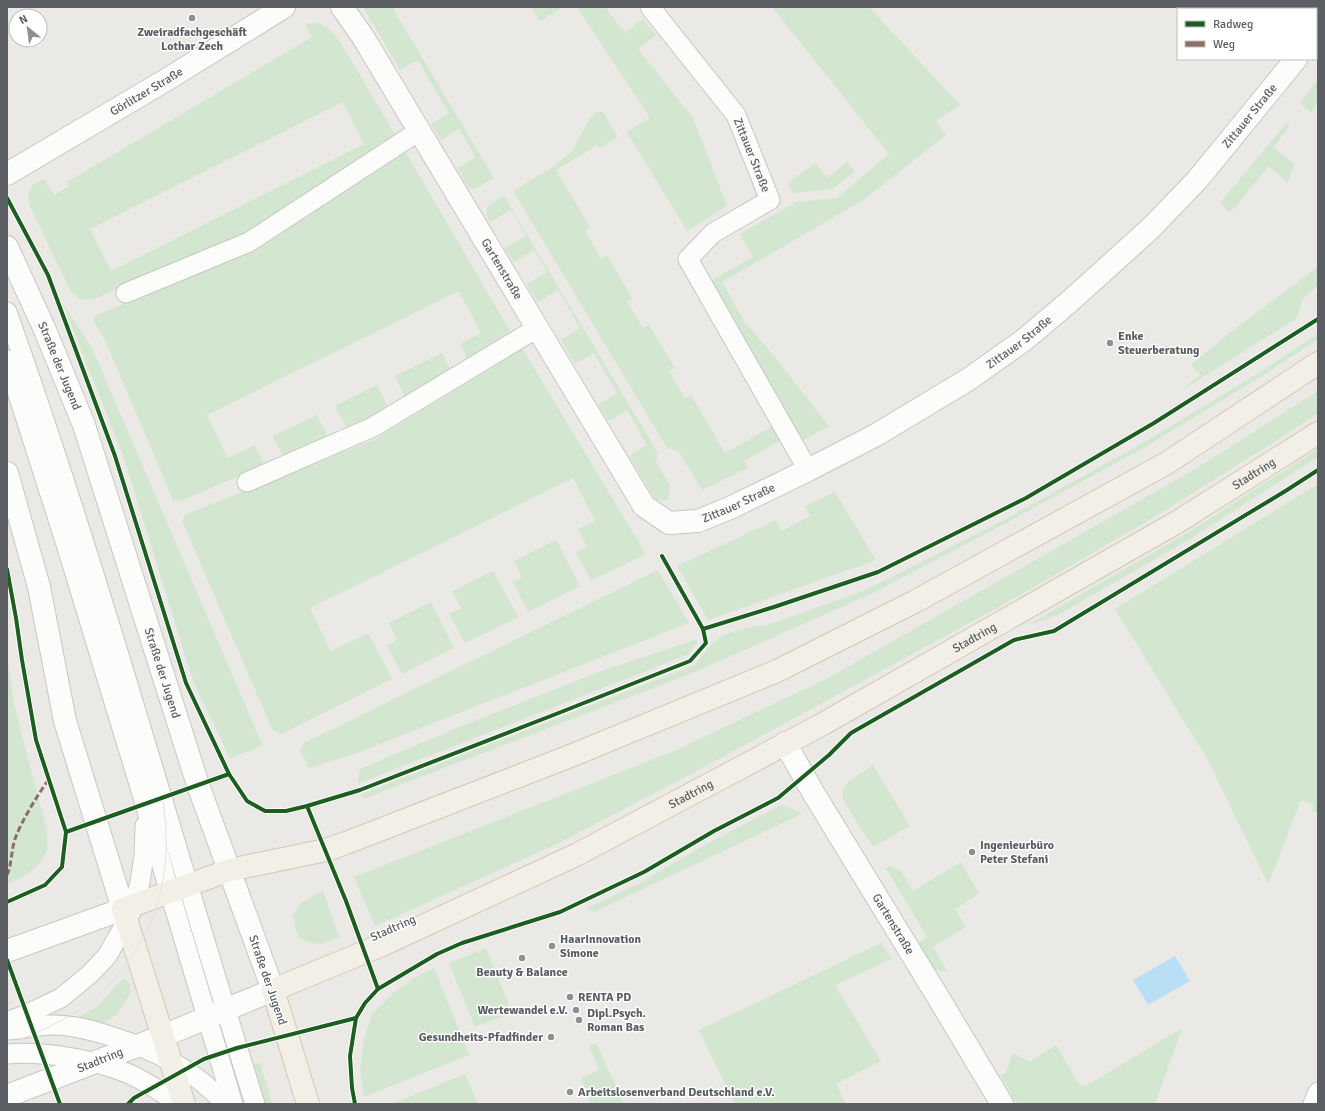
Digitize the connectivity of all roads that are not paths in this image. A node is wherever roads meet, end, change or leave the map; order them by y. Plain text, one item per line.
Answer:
1 (284, 7) edge
2 (342, 7) edge
3 (650, 7) edge
4 (1295, 60) edge
5 (419, 131) junction
6 (7, 174) edge
7 (7, 247) edge
8 (126, 293) dead end
9 (7, 312) edge
10 (537, 328) junction
11 (7, 360) edge
12 (1318, 364) edge
13 (1318, 433) edge
14 (803, 461) junction
15 (7, 473) edge
16 (247, 482) dead end
17 (668, 523) joint
18 (79, 527) junction
19 (74, 573) junction
20 (784, 743) junction
21 (145, 804) junction
22 (230, 870) junction
23 (180, 888) junction
24 (128, 911) junction
25 (7, 951) edge
26 (273, 990) junction
27 (217, 1013) junction
28 (7, 1022) edge
29 (7, 1030) edge
30 (163, 1036) junction
31 (138, 1045) junction
32 (7, 1054) edge
33 (171, 1061) junction
34 (93, 1062) junction
35 (1318, 1092) edge
36 (7, 1096) edge
37 (179, 1104) edge
38 (184, 1104) edge
39 (225, 1104) edge
40 (233, 1104) edge
41 (255, 1104) edge
42 (308, 1104) edge
43 (1002, 1104) edge
44 (1313, 1104) edge

1 - 6 street, Görlitzer Straße
2 - 5 street, Gartenstraße
3 - 14 lane, Zittauer Straße
4 - 14 street, Zittauer Straße
5 - 8 lane
5 - 10 street, Gartenstraße
7 - 22 street, Straße der Jugend
9 - 18 lane
10 - 16 lane
10 - 17 street, Gartenstraße
11 - 19 lane
12 - 22 main road
13 - 20 main road, Stadtring
14 - 17 street, Zittauer Straße
15 - 24 street
18 - 19 lane
18 - 23 lane
19 - 21 lane
20 - 26 main road, Stadtring
20 - 43 street, Gartenstraße
21 - 23 lane
21 - 24 lane
22 - 23 main road
22 - 26 street, Straße der Jugend
23 - 24 main road
23 - 27 lane
24 - 25 street
24 - 28 lane
24 - 30 main road
26 - 27 street, Stadtring
26 - 42 main road, Straße der Jugend
27 - 30 street, Stadtring
27 - 40 lane
27 - 41 lane
29 - 31 lane
30 - 31 street, Stadtring
30 - 33 main road
31 - 33 lane
31 - 34 street, Stadtring
32 - 34 lane
33 - 38 main road
33 - 39 lane
34 - 36 street, Stadtring
34 - 37 lane
35 - 44 lane

